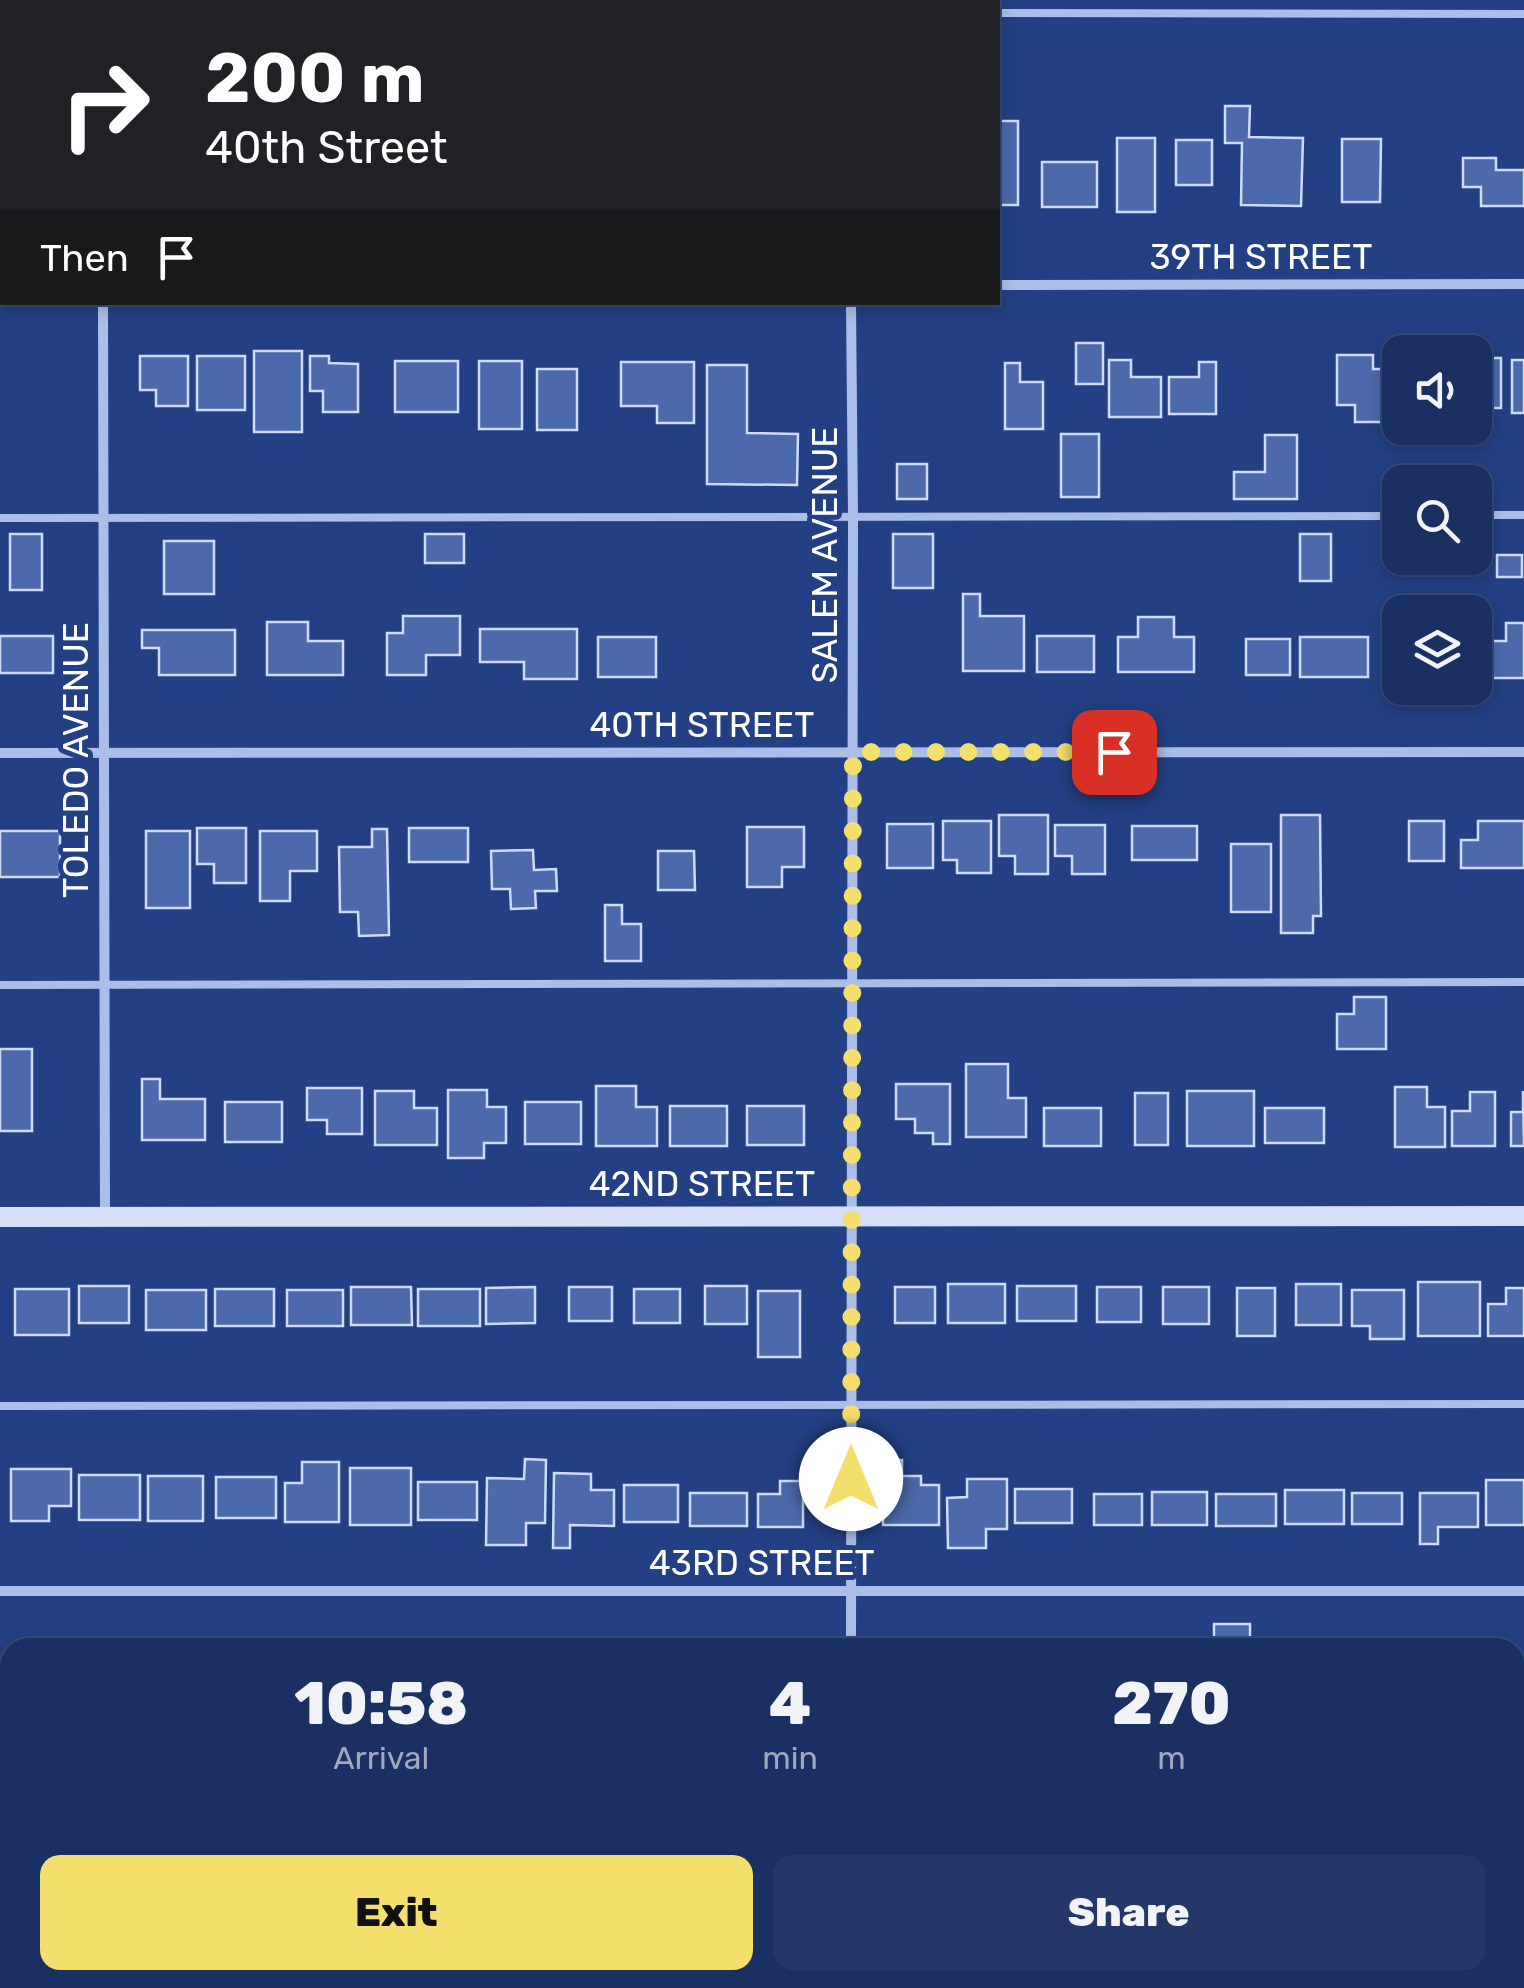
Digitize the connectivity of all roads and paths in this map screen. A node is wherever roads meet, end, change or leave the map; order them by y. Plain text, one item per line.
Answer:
1 (1000, 13) edge
2 (1524, 14) edge
3 (1524, 284) edge
4 (1000, 285) edge
5 (103, 305) edge
6 (851, 305) edge
7 (1524, 515) edge
8 (1382, 516) edge
9 (1492, 516) edge
10 (103, 517) junction
11 (853, 517) junction
12 (0, 518) edge
13 (853, 752) junction
14 (1524, 752) edge
15 (0, 753) edge
16 (104, 753) junction
17 (1524, 982) edge
18 (852, 983) junction
19 (0, 986) edge
20 (105, 986) junction
21 (1524, 1216) edge
22 (0, 1217) edge
23 (105, 1217) junction
24 (852, 1217) junction
25 (851, 1404) junction
26 (1524, 1404) edge
27 (0, 1406) edge
28 (0, 1591) edge
29 (851, 1591) junction
30 (1524, 1591) edge
31 (851, 1638) edge

1 - 2 lane
3 - 4 street, 39TH STREET
5 - 10 street, TOLEDO AVENUE
6 - 11 street, SALEM AVENUE
7 - 9 lane
8 - 11 lane
10 - 11 lane
10 - 12 lane
10 - 16 street, TOLEDO AVENUE
11 - 13 street, SALEM AVENUE
13 - 14 street, 40TH STREET
13 - 16 street, 40TH STREET
13 - 18 street, SALEM AVENUE
15 - 16 street, 40TH STREET
16 - 20 street, TOLEDO AVENUE
17 - 18 lane
18 - 20 lane
18 - 24 street, SALEM AVENUE
19 - 20 lane
20 - 23 street, TOLEDO AVENUE
21 - 24 street, 42ND STREET
22 - 23 street, 42ND STREET
23 - 24 street, 42ND STREET
24 - 25 street, SALEM AVENUE
25 - 26 lane
25 - 27 lane
25 - 29 street, SALEM AVENUE
28 - 29 street, 43RD STREET
29 - 30 street, 43RD STREET
29 - 31 street, SALEM AVENUE

